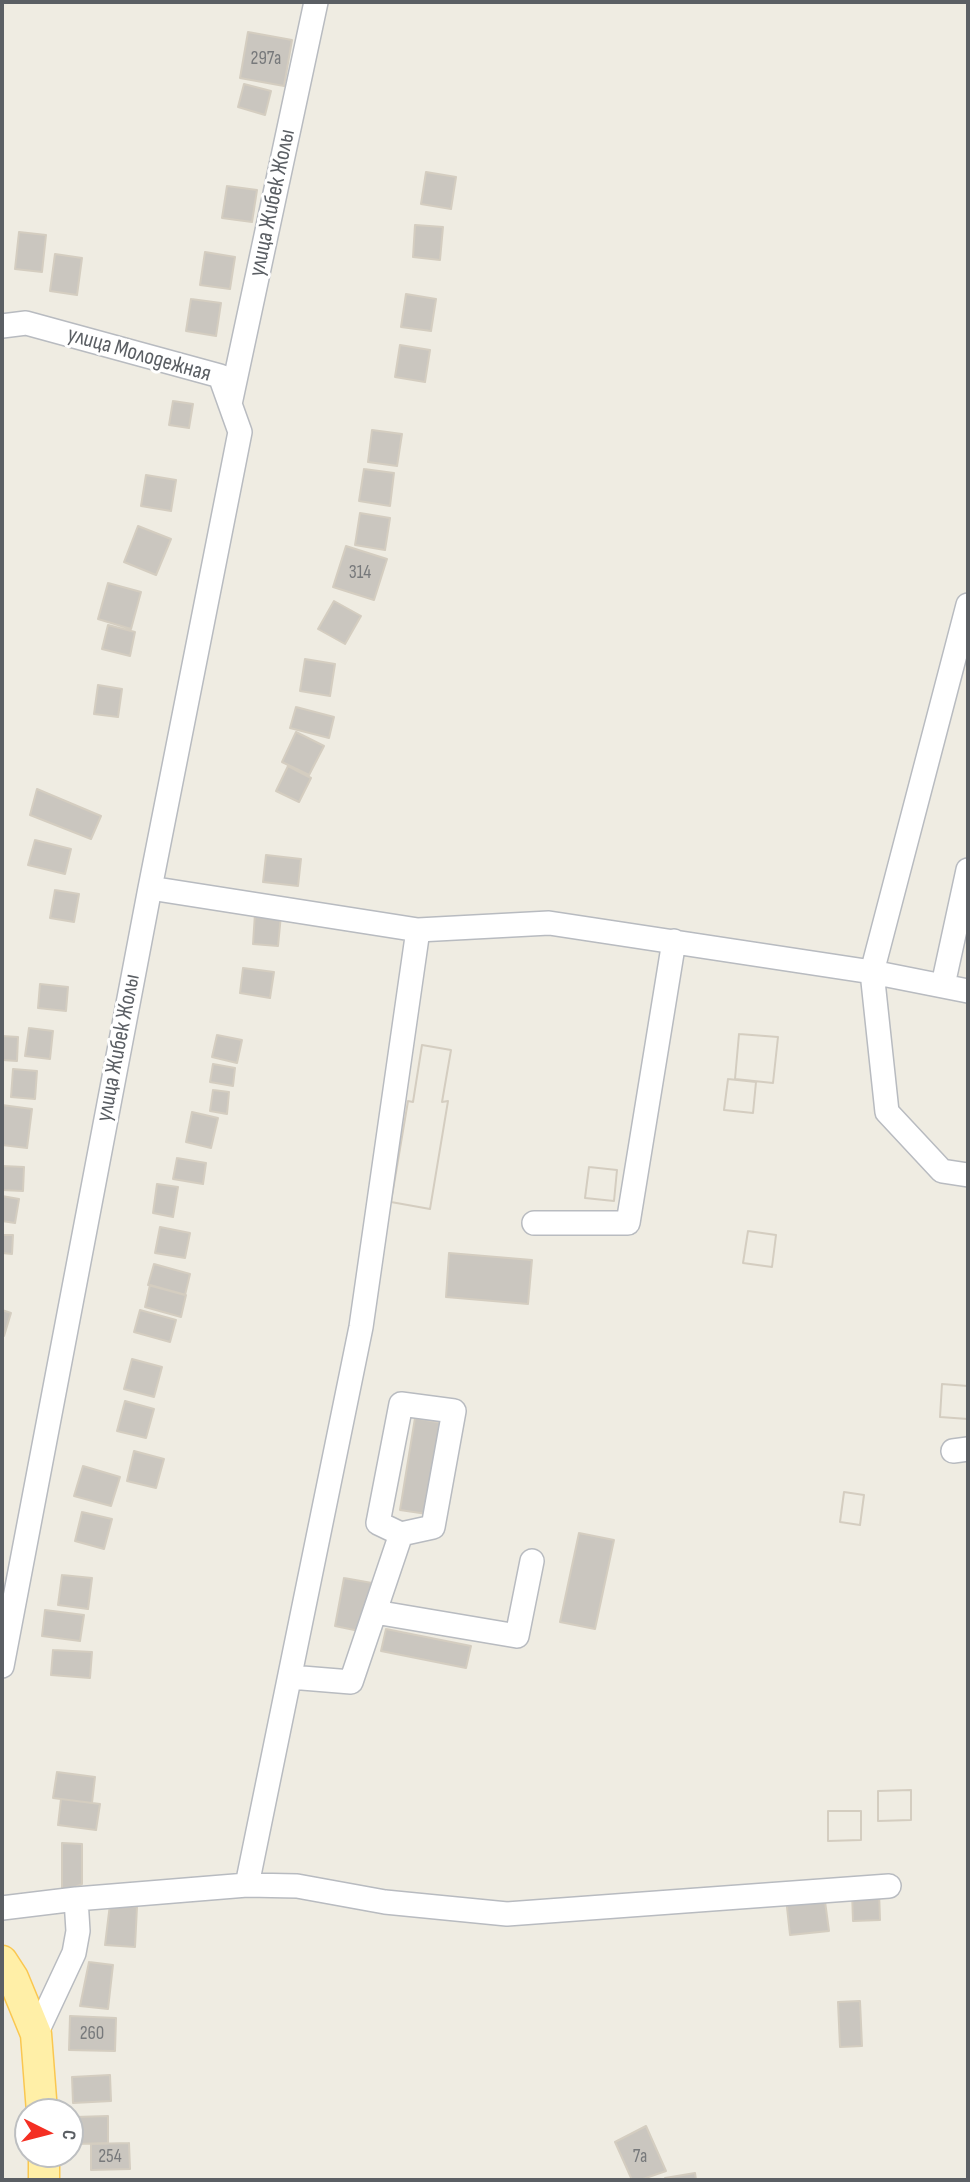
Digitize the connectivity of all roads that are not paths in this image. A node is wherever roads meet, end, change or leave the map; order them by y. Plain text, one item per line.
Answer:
1 (316, 2) edge
2 (2, 327) edge
3 (230, 404) junction
4 (240, 432) joint
5 (968, 605) edge
6 (968, 870) edge
7 (150, 888) junction
8 (418, 930) junction
9 (674, 941) junction
10 (872, 972) junction
11 (943, 985) junction
12 (968, 991) edge
13 (968, 1175) edge
14 (534, 1223) dead end
15 (401, 1534) junction
16 (532, 1561) dead end
17 (375, 1612) junction
18 (2, 1666) edge
19 (290, 1677) junction
20 (247, 1885) junction
21 (889, 1886) dead end
22 (76, 1899) junction
23 (2, 1908) edge
24 (2, 1961) edge
25 (36, 2034) junction
26 (41, 2098) edge

1 - 3 street, улица Жибек Жолы
2 - 3 street, улица Молодежная
3 - 4 street, улица Молодежная
4 - 7 street, улица Жибек Жолы
5 - 10 street
6 - 11 street
7 - 8 street
7 - 18 street, улица Жибек Жолы
8 - 9 street
8 - 19 street
9 - 10 street
9 - 14 street
10 - 11 street
10 - 13 street
11 - 12 street
15 - 15 street
15 - 17 street
16 - 17 street
17 - 19 street
19 - 20 street
20 - 21 street
20 - 22 street
22 - 23 street
22 - 25 street
24 - 25 main road
25 - 26 main road

